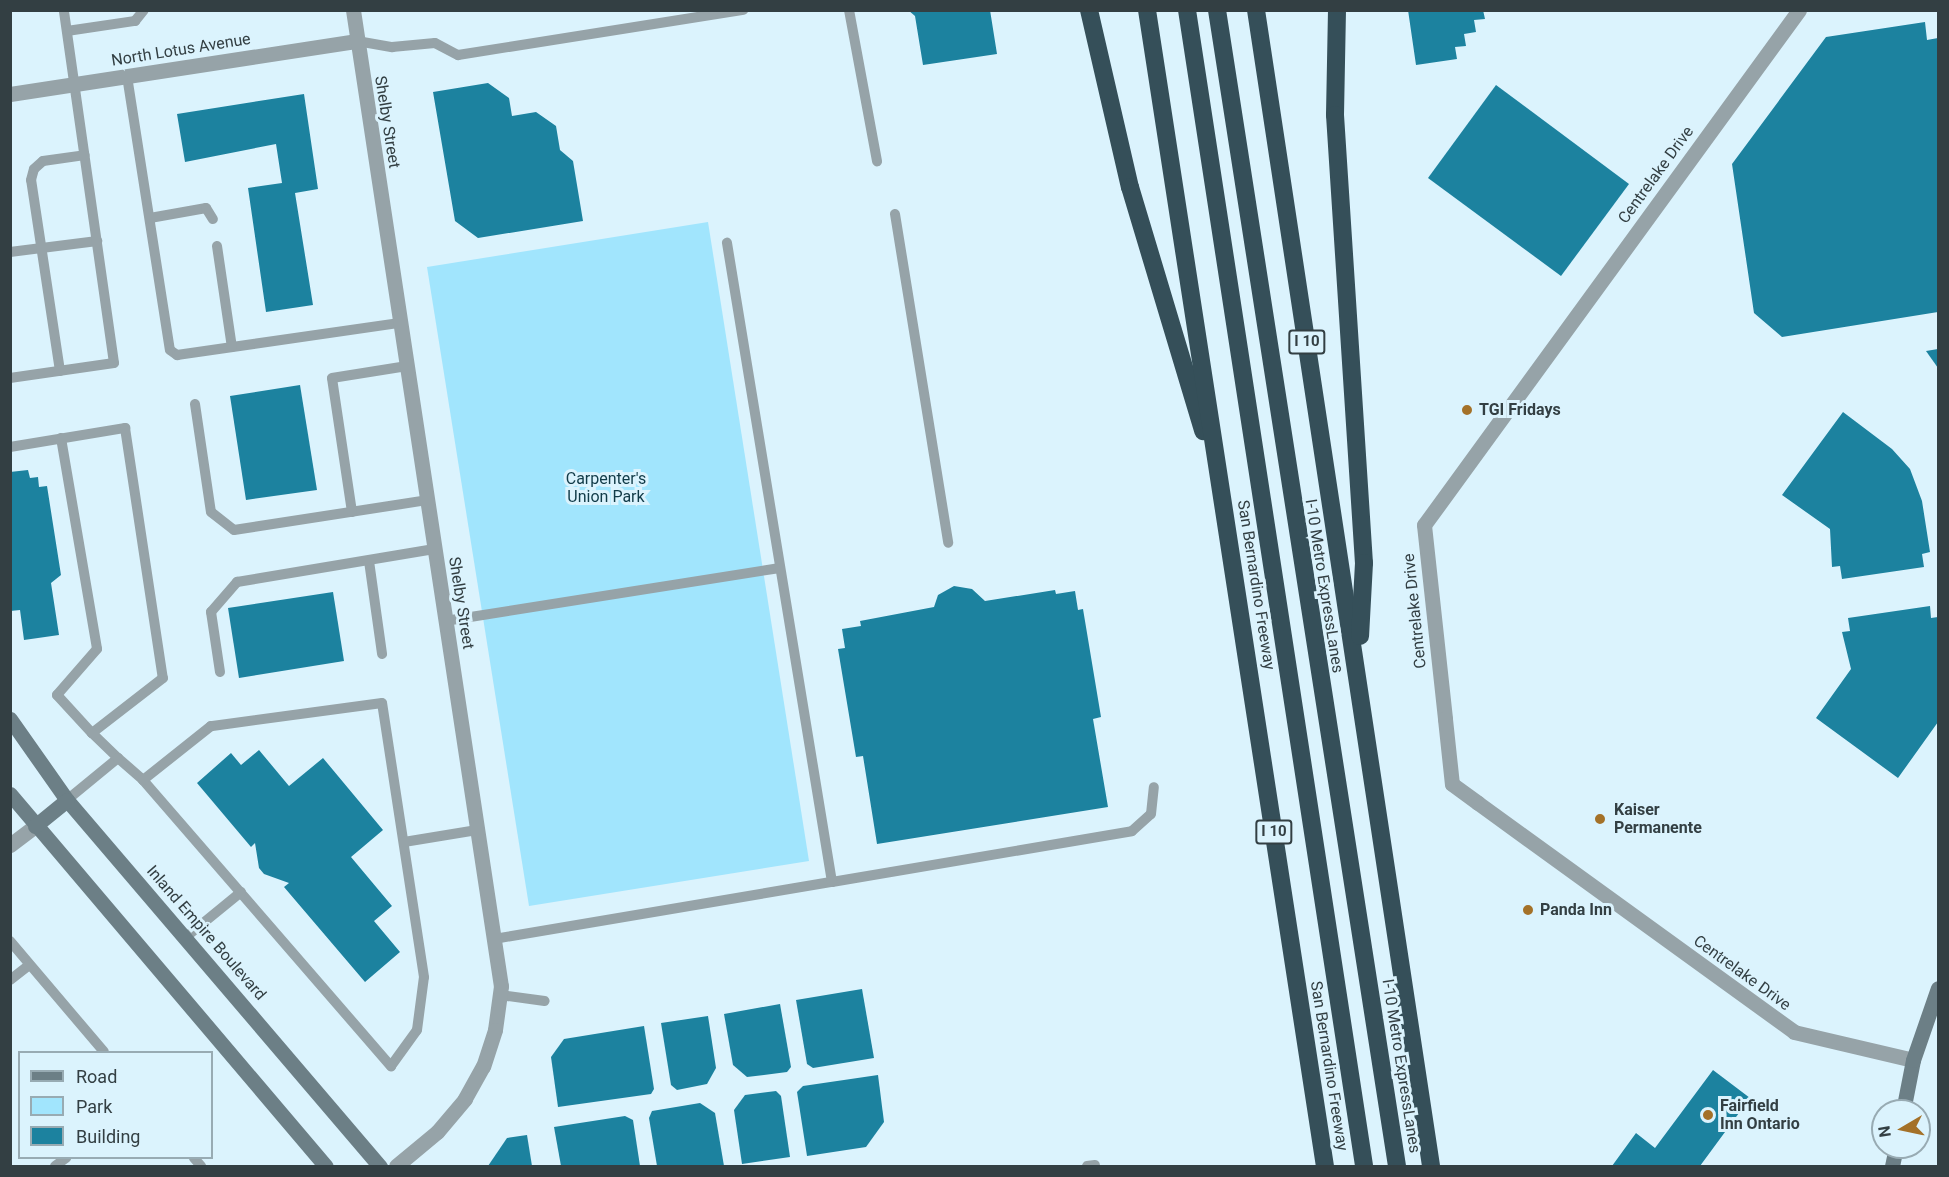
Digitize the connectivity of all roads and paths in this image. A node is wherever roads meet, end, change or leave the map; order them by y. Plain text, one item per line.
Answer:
1 (64, 10) edge
2 (144, 10) edge
3 (352, 10) edge
4 (742, 10) edge
5 (849, 10) edge
6 (1089, 10) edge
7 (1147, 10) edge
8 (1187, 10) edge
9 (1217, 10) edge
10 (1256, 10) edge
11 (1337, 10) edge
12 (1799, 10) edge
13 (67, 31) junction
14 (357, 41) junction
15 (127, 76) junction
16 (75, 84) junction
17 (10, 94) edge
18 (85, 155) junction
19 (877, 161) dead end
20 (895, 214) dead end
21 (150, 218) junction
22 (213, 219) dead end
23 (97, 241) junction
24 (727, 243) dead end
25 (218, 246) dead end
26 (41, 248) junction
27 (10, 252) edge
28 (400, 323) junction
29 (232, 347) junction
30 (406, 366) junction
31 (60, 371) junction
32 (10, 378) edge
33 (195, 404) dead end
34 (61, 438) junction
35 (10, 447) edge
36 (1223, 498) junction
37 (427, 500) junction
38 (352, 512) junction
39 (948, 543) dead end
40 (434, 549) junction
41 (369, 561) junction
42 (780, 568) junction
43 (445, 621) junction
44 (382, 654) dead end
45 (220, 672) dead end
46 (1358, 674) junction
47 (10, 719) edge
48 (92, 733) junction
49 (118, 758) junction
50 (143, 780) junction
51 (1154, 787) dead end
52 (10, 794) edge
53 (67, 800) junction
54 (35, 826) junction
55 (477, 830) junction
56 (404, 842) junction
57 (10, 845) edge
58 (832, 882) junction
59 (241, 892) junction
60 (186, 937) junction
61 (494, 939) junction
62 (10, 941) edge
63 (29, 965) junction
64 (10, 981) edge
65 (1938, 988) edge
66 (500, 995) junction
67 (544, 1001) dead end
68 (102, 1051) edge
69 (1913, 1060) junction
70 (1905, 1099) edge
71 (326, 1167) edge
72 (380, 1167) edge
73 (396, 1167) edge
74 (1325, 1167) edge
75 (1364, 1167) edge
76 (1397, 1167) edge
77 (1431, 1167) edge

1 - 13 lane
2 - 13 lane
3 - 14 street, Shelby Street
4 - 14 lane
5 - 19 lane
6 - 36 highway
7 - 36 highway, San Bernardino Freeway / I 10
8 - 75 highway
9 - 76 highway, I-10 Metro ExpressLanes
10 - 46 highway, I 10
11 - 46 highway
12 - 69 street, Centrelake Drive
13 - 16 lane
14 - 15 street, North Lotus Avenue
14 - 28 street, Shelby Street
15 - 16 street, North Lotus Avenue
15 - 21 lane
16 - 17 street, North Lotus Avenue
16 - 18 lane
18 - 23 lane
18 - 26 lane
20 - 39 lane
21 - 22 lane
21 - 29 lane
23 - 26 lane
23 - 31 lane
24 - 42 lane
25 - 29 lane
26 - 27 lane
26 - 31 lane
28 - 29 lane
28 - 30 street, Shelby Street
30 - 37 street, Shelby Street
30 - 38 lane
31 - 32 lane
33 - 38 lane
34 - 35 lane
34 - 48 lane
34 - 48 lane
36 - 74 highway, San Bernardino Freeway / I 10
37 - 38 lane
37 - 40 street, Shelby Street
40 - 41 lane
40 - 43 street, Shelby Street
41 - 44 lane
41 - 45 lane
42 - 43 lane
42 - 58 lane
43 - 55 street, Shelby Street
46 - 77 highway, I 10
47 - 53 main road, Inland Empire Boulevard
48 - 49 lane
49 - 50 lane
49 - 53 lane
50 - 56 lane
50 - 59 lane
51 - 58 lane
52 - 54 main road
53 - 54 main road
53 - 60 main road, Inland Empire Boulevard
54 - 57 street
54 - 71 main road
55 - 56 lane
55 - 61 street, Shelby Street
56 - 59 lane
58 - 61 lane
59 - 60 lane
60 - 72 main road, Inland Empire Boulevard
61 - 66 street, Shelby Street
62 - 63 lane
63 - 64 lane
63 - 68 lane
65 - 69 main road
66 - 67 lane
66 - 73 street, Shelby Street
69 - 70 main road

